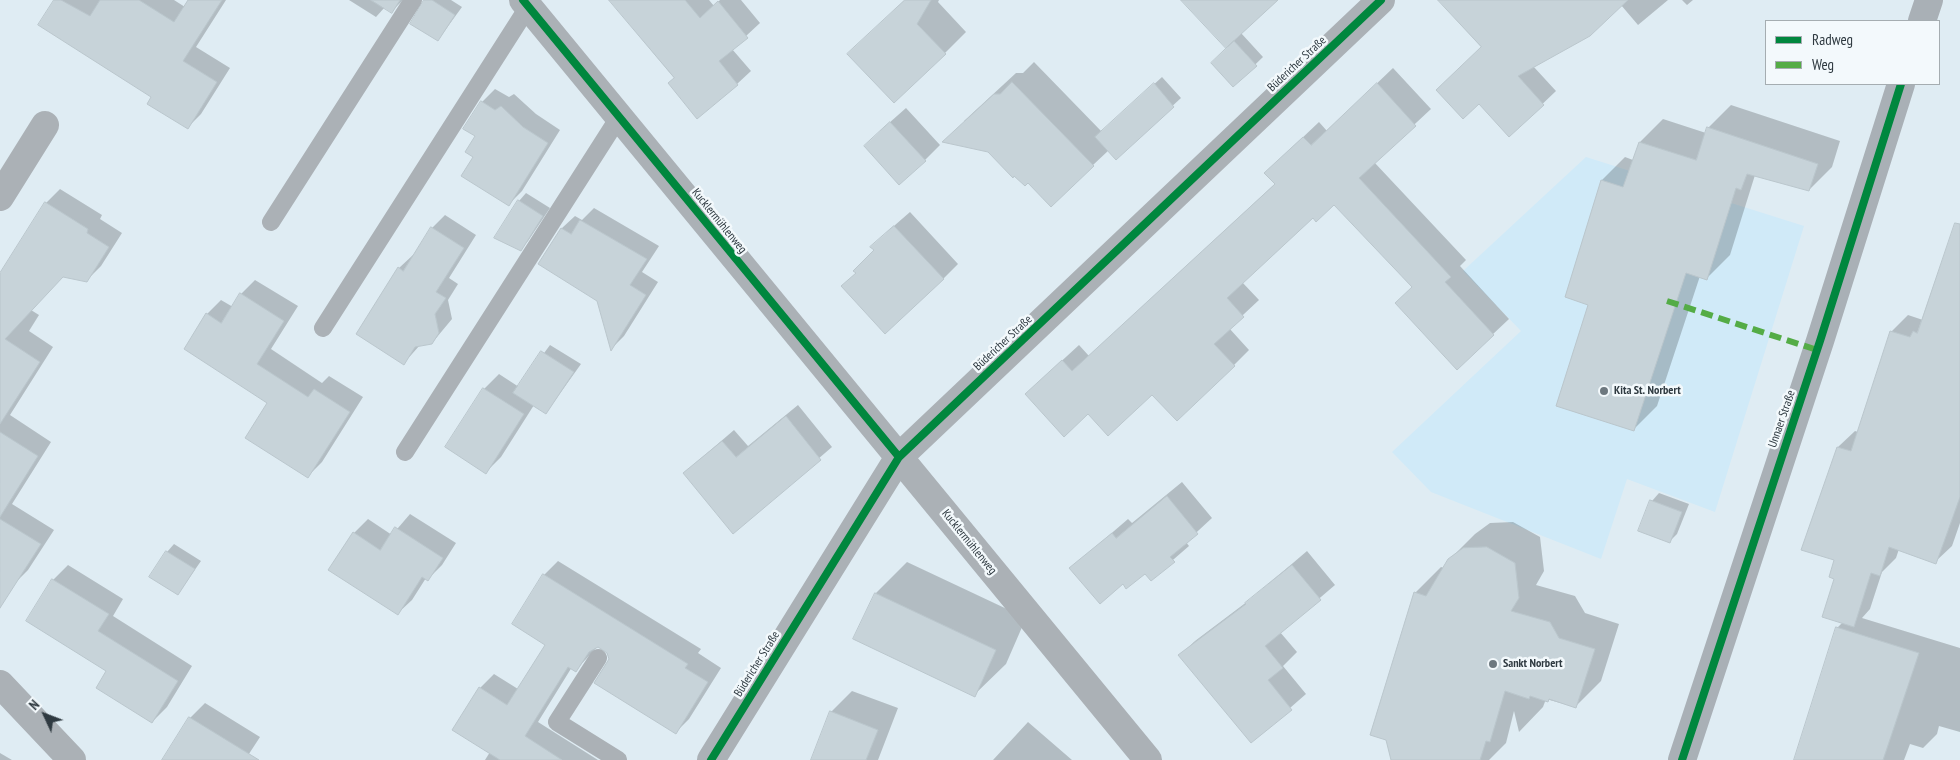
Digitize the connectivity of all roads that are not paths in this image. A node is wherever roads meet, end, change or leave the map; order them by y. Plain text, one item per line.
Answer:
1 (413, 0) edge
2 (1381, 0) edge
3 (1929, 0) edge
4 (526, 3) edge
5 (1922, 20) edge
6 (1901, 85) edge
7 (619, 117) junction
8 (45, 126) dead end
9 (0, 197) edge
10 (271, 222) dead end
11 (323, 328) dead end
12 (406, 452) dead end
13 (899, 457) junction
14 (598, 658) dead end
15 (0, 684) edge
16 (72, 760) edge
17 (618, 760) edge
18 (711, 760) edge
19 (1148, 760) edge
20 (1682, 760) edge

1 - 10 lane
2 - 13 street, Büdericher Straße
3 - 5 street
4 - 7 street, Kucklermühlenweg
4 - 11 lane
6 - 20 street, Unnaer Straße
7 - 12 lane
7 - 13 street, Kucklermühlenweg
8 - 9 street
13 - 18 street, Büdericher Straße
13 - 19 street, Kucklermühlenweg
14 - 17 lane
15 - 16 street

